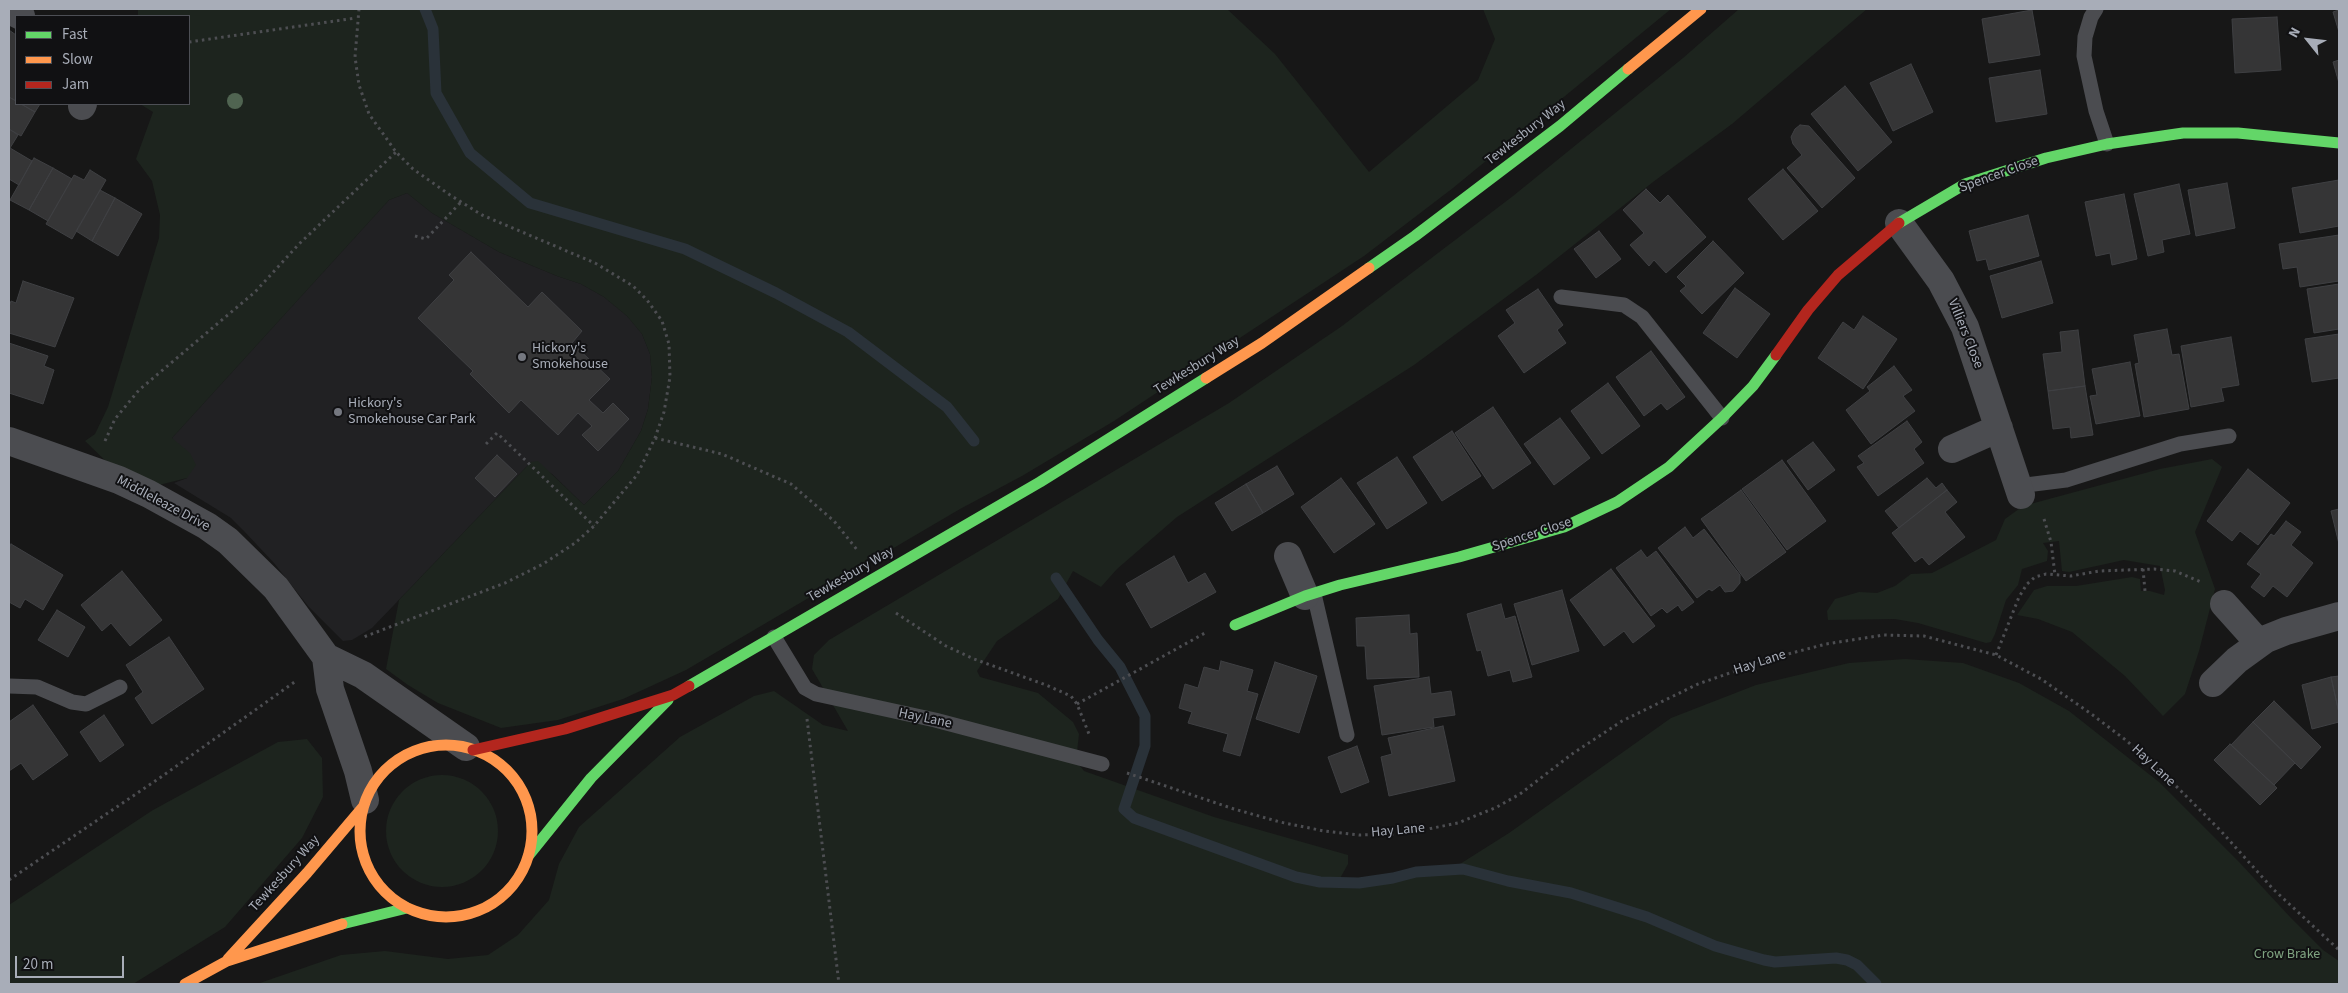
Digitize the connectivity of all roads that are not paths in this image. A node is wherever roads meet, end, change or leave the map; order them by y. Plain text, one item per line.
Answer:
1 (1701, 9) edge
2 (2096, 9) edge
3 (2339, 143) edge
4 (2107, 144) junction
5 (1899, 223) junction
6 (1561, 297) dead end
7 (1722, 418) junction
8 (1999, 428) junction
9 (2228, 436) dead end
10 (9, 441) edge
11 (1952, 449) dead end
12 (2020, 491) joint
13 (1288, 556) dead end
14 (1310, 595) junction
15 (2224, 604) road end
16 (2339, 616) edge
17 (1235, 625) road end
18 (774, 638) junction
19 (2260, 643) junction
20 (326, 657) junction
21 (2212, 683) dead end
22 (9, 686) edge
23 (120, 687) dead end
24 (673, 695) junction
25 (1347, 735) dead end
26 (469, 748) junction
27 (1102, 764) road end
28 (364, 804) junction
29 (529, 854) junction
30 (407, 908) junction
31 (226, 961) junction
32 (185, 984) edge

1 - 18 street, Tewkesbury Way
2 - 4 lane
3 - 4 street, Spencer Close
4 - 5 street, Spencer Close
5 - 7 street, Spencer Close
5 - 8 street, Villiers Close
6 - 7 lane
7 - 14 street, Spencer Close
8 - 11 street
8 - 12 street, Villiers Close
9 - 12 lane
10 - 20 street, Middleleaze Drive
13 - 14 street
14 - 17 street, Spencer Close
14 - 25 lane
15 - 19 street
16 - 19 street
18 - 24 street, Tewkesbury Way
18 - 27 lane, Hay Lane
19 - 21 street
20 - 26 street, Middleleaze Drive
20 - 28 street, Middleleaze Drive
22 - 23 lane
24 - 26 street, Tewkesbury Way
24 - 29 street, Tewkesbury Way
26 - 28 street, Tewkesbury Way
26 - 29 street, Tewkesbury Way
28 - 30 street, Tewkesbury Way
28 - 31 street, Tewkesbury Way
29 - 30 street, Tewkesbury Way
30 - 31 street, Tewkesbury Way
31 - 32 street, Tewkesbury Way

